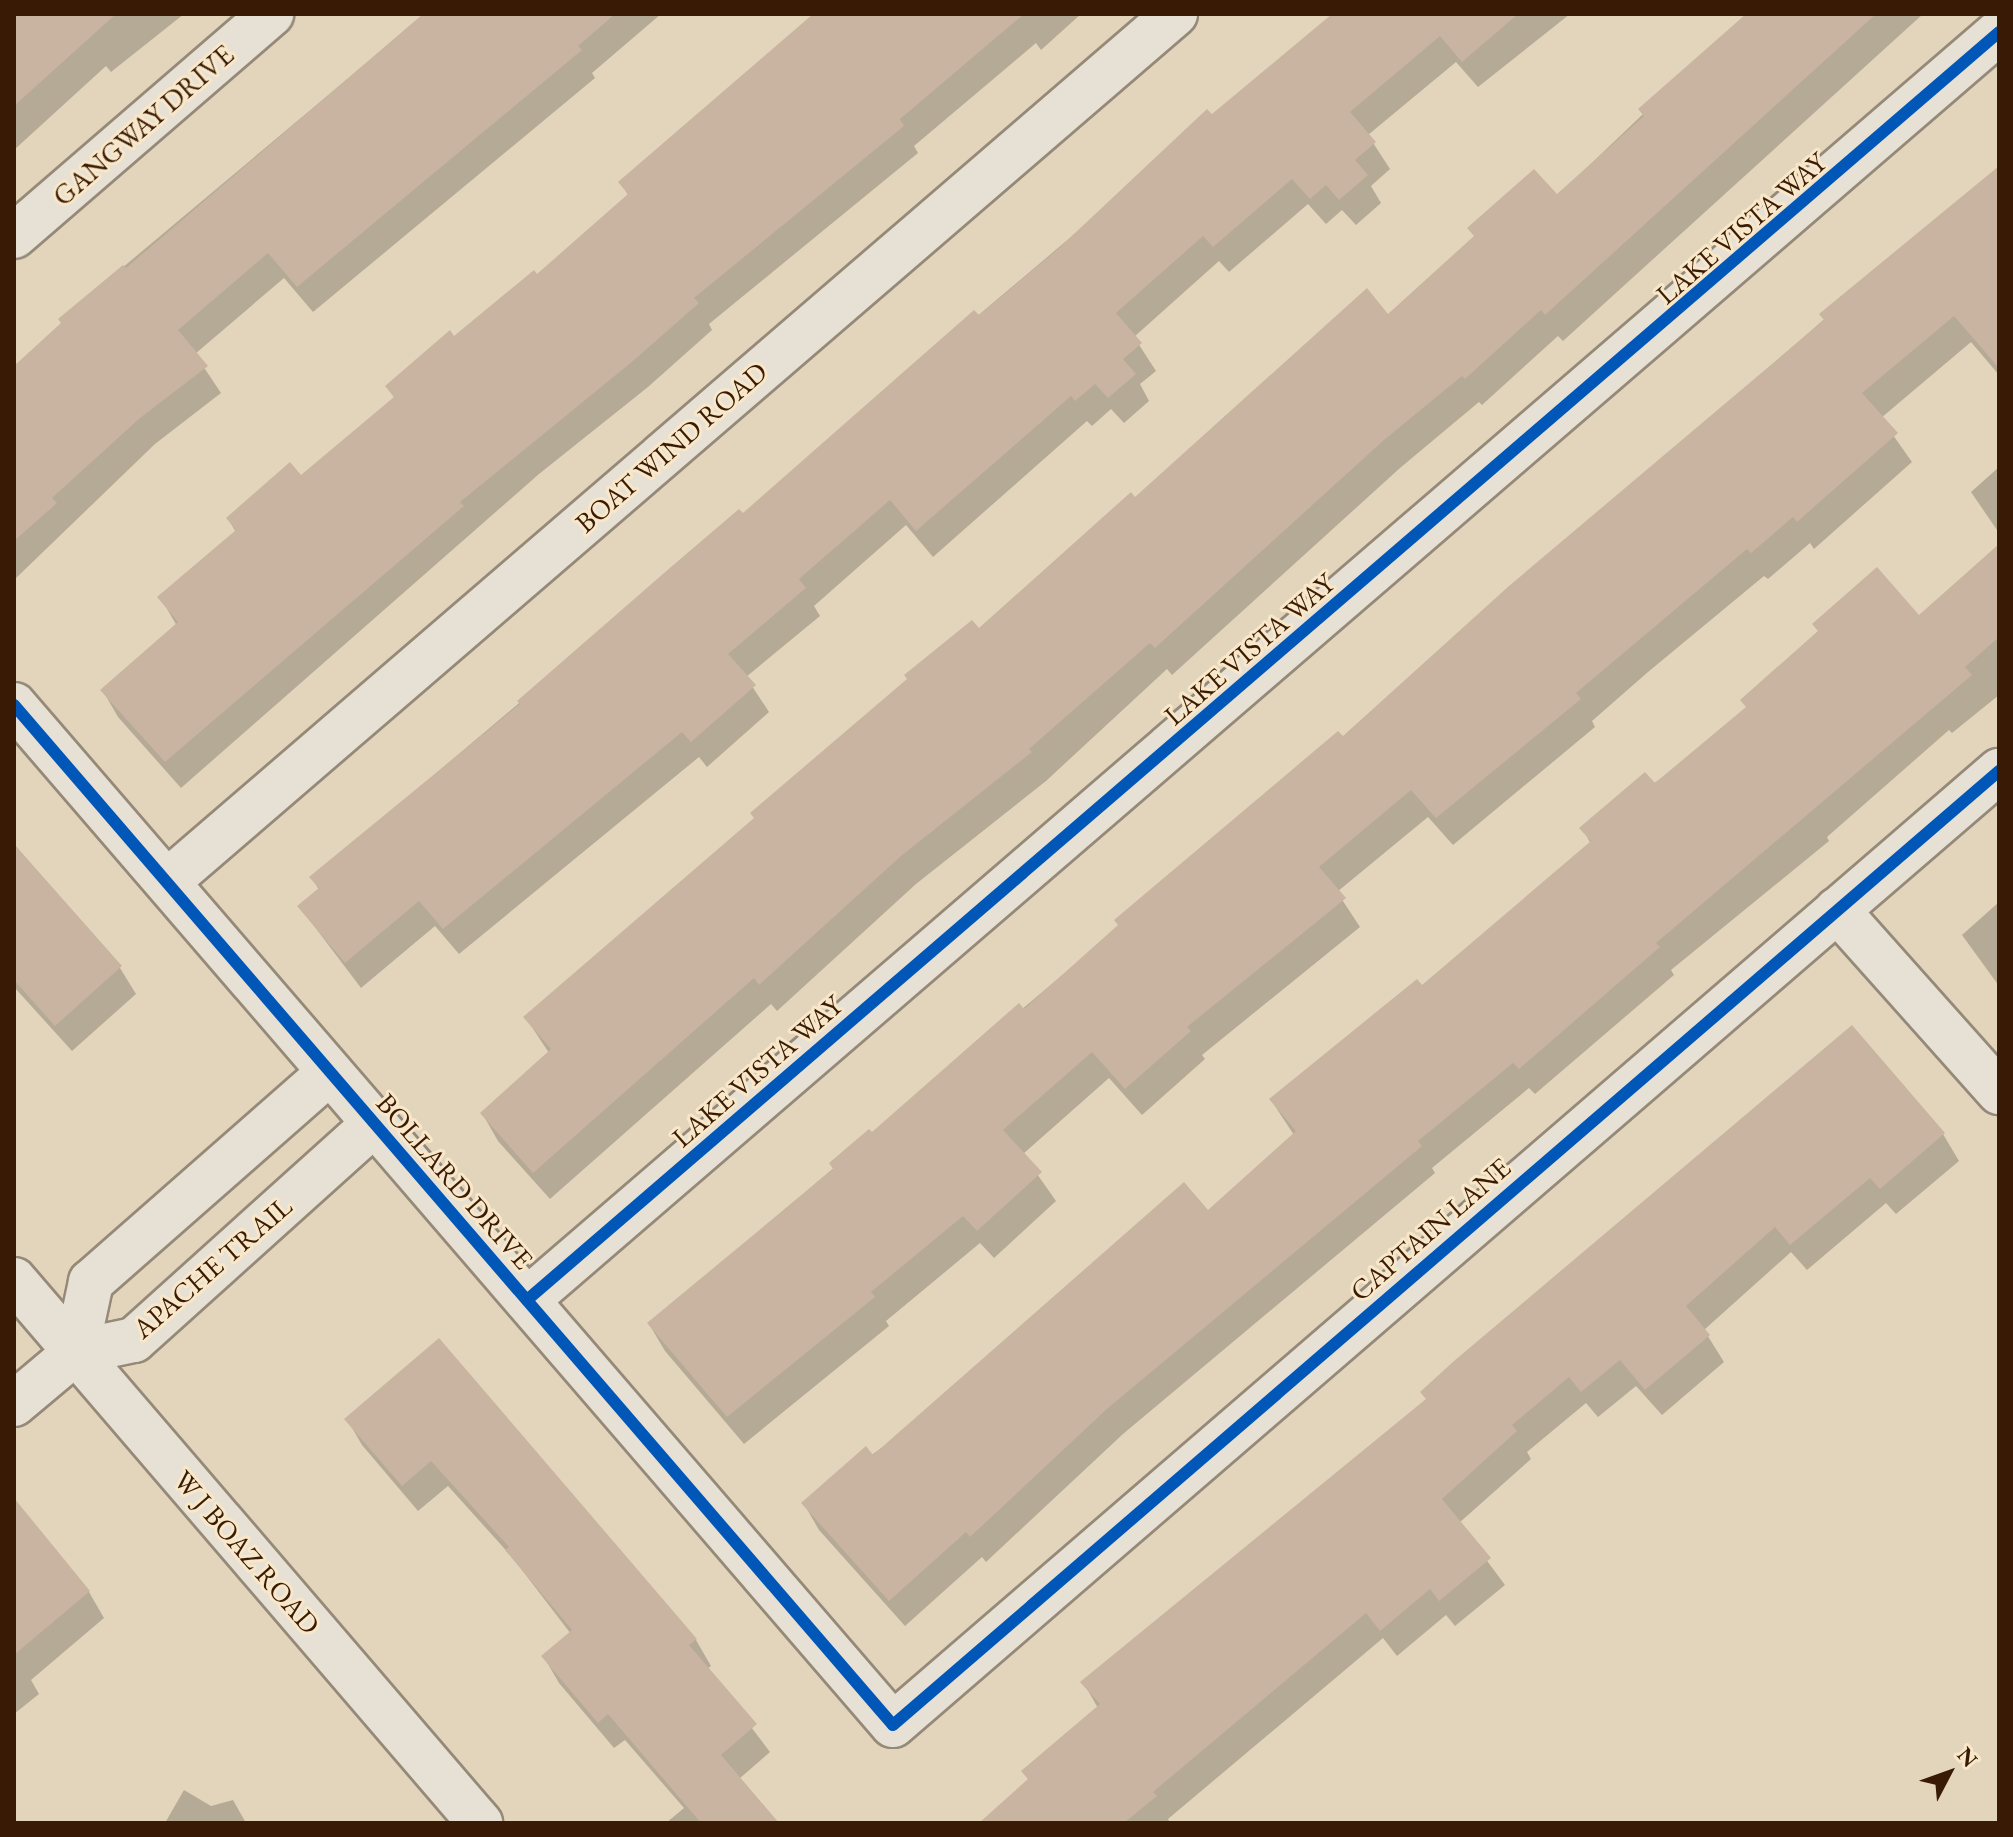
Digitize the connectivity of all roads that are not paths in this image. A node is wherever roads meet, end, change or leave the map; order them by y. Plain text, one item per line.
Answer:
1 (271, 14) edge
2 (1175, 14) edge
3 (1999, 32) edge
4 (14, 236) edge
5 (14, 705) edge
6 (1999, 771) edge
7 (168, 881) junction
8 (1837, 910) junction
9 (329, 1073) junction
10 (1999, 1092) edge
11 (374, 1124) junction
12 (14, 1280) edge
13 (527, 1300) junction
14 (76, 1352) junction
15 (14, 1404) edge
16 (893, 1725) joint
17 (480, 1823) edge

1 - 4 street, GANGWAY DRIVE
2 - 7 street, BOAT WIND ROAD
3 - 13 street, LAKE VISTA WAY
5 - 7 street, BOLLARD DRIVE
6 - 8 street, CAPTAIN LANE
7 - 9 street, BOLLARD DRIVE
8 - 10 street
8 - 16 street, CAPTAIN LANE
9 - 11 street, BOLLARD DRIVE
9 - 14 street, APACHE TRAIL
11 - 13 street, BOLLARD DRIVE
11 - 14 street, APACHE TRAIL
12 - 14 street, W J BOAZ ROAD
13 - 16 street, BOLLARD DRIVE
14 - 15 street
14 - 17 street, W J BOAZ ROAD

